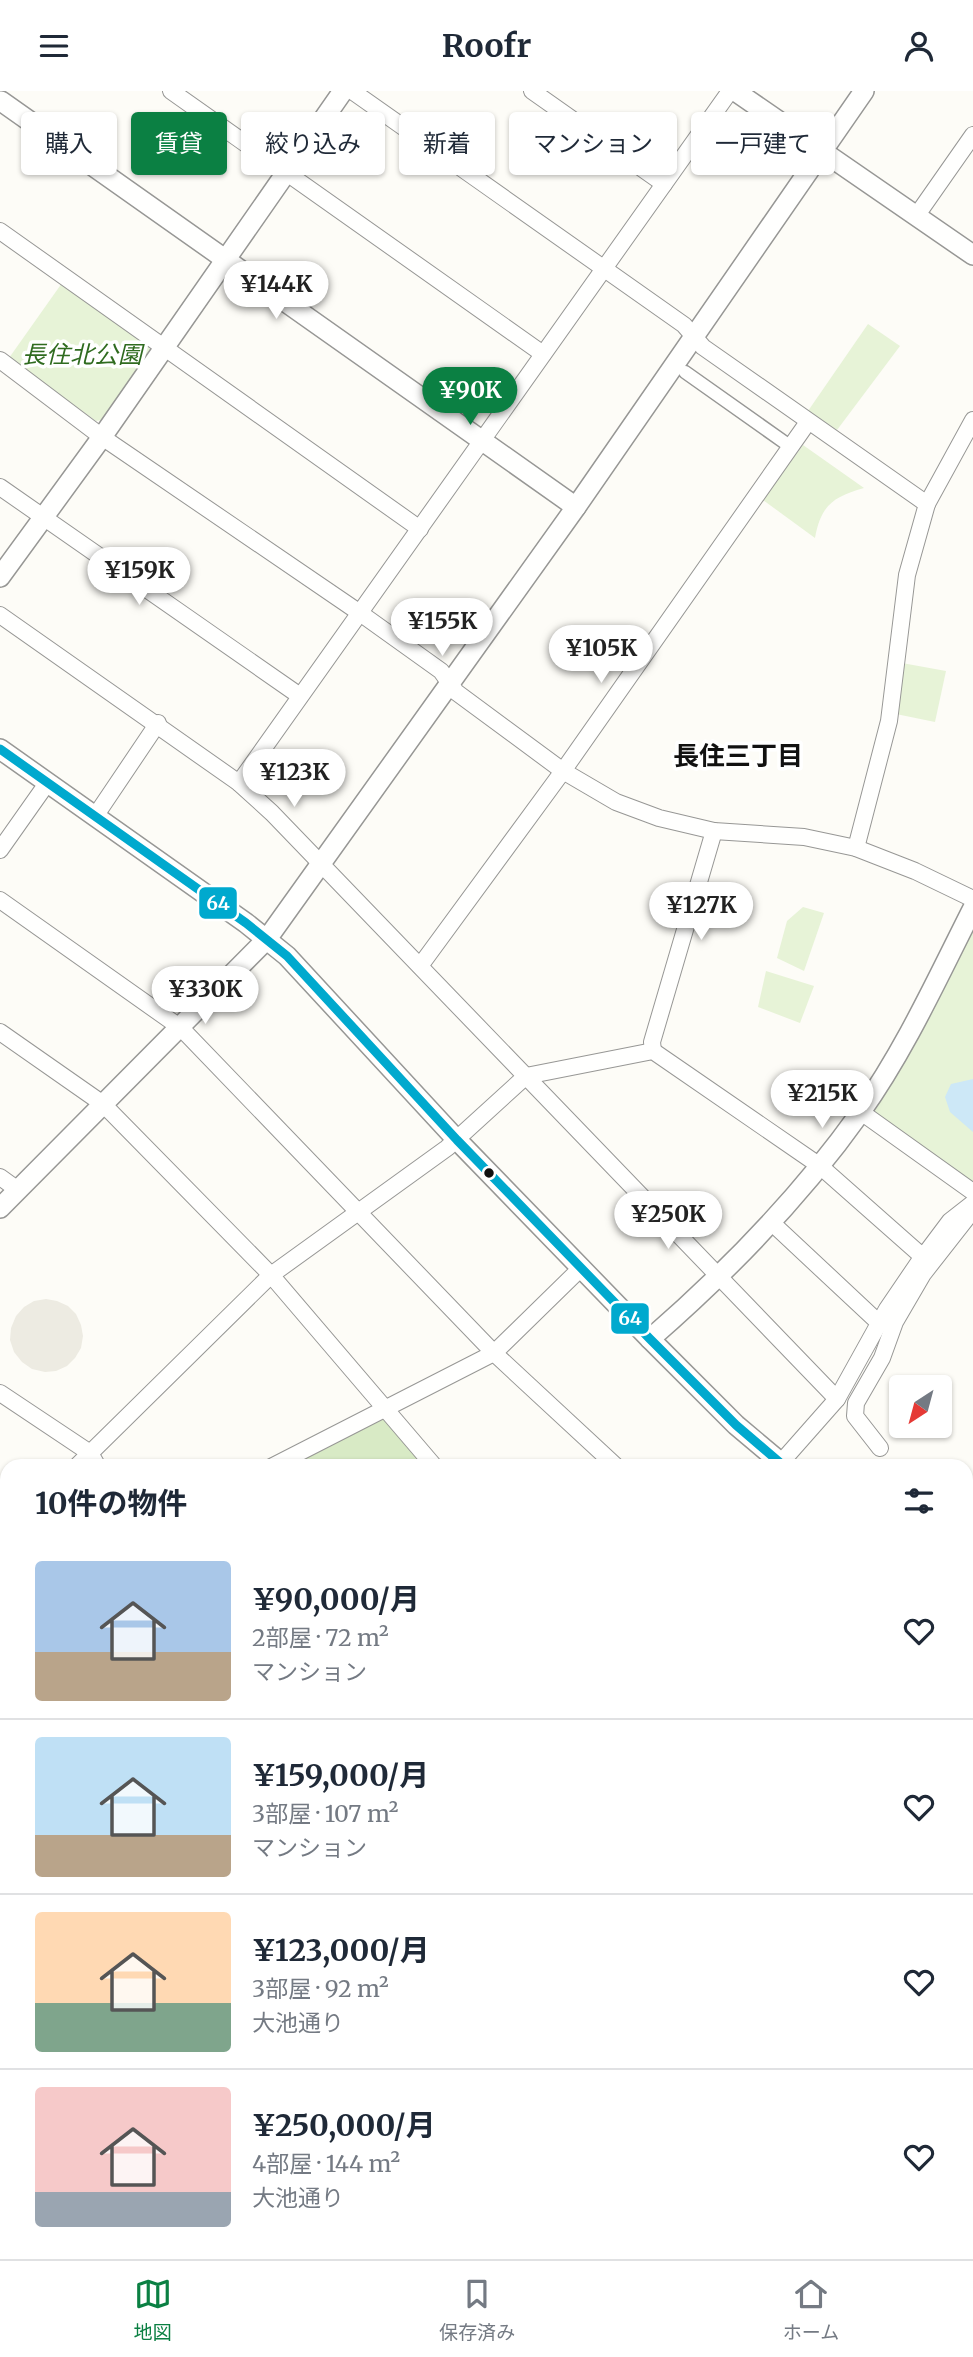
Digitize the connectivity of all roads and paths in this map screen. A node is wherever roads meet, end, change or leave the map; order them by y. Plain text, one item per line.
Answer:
1 (8, 91) edge
2 (171, 91) edge
3 (343, 91) edge
4 (352, 91) edge
5 (532, 91) edge
6 (732, 91) edge
7 (864, 91) edge
8 (0, 101) edge
9 (328, 112) edge
10 (764, 112) edge
11 (835, 133) edge
12 (973, 135) edge
13 (241, 140) edge
14 (835, 158) edge
15 (284, 175) edge
16 (290, 175) edge
17 (806, 175) edge
18 (664, 184) junction
19 (917, 215) junction
20 (0, 231) edge
21 (973, 255) edge
22 (224, 260) junction
23 (604, 269) junction
24 (694, 336) junction
25 (163, 348) junction
26 (543, 354) junction
27 (0, 360) edge
28 (685, 372) dead end
29 (973, 420) edge
30 (808, 422) junction
31 (102, 437) junction
32 (483, 441) junction
33 (790, 447) junction
34 (0, 487) edge
35 (927, 503) junction
36 (576, 507) junction
37 (41, 517) junction
38 (420, 529) junction
39 (0, 576) edge
40 (360, 613) junction
41 (0, 615) edge
42 (449, 681) junction
43 (300, 696) junction
44 (158, 723) junction
45 (0, 749) edge
46 (563, 771) junction
47 (48, 782) junction
48 (239, 783) junction
49 (96, 815) junction
50 (714, 831) junction
51 (856, 848) junction
52 (0, 851) edge
53 (322, 863) junction
54 (973, 899) edge
55 (0, 900) edge
56 (973, 908) edge
57 (267, 939) junction
58 (420, 966) junction
59 (181, 1028) junction
60 (0, 1032) edge
61 (653, 1051) junction
62 (526, 1076) junction
63 (103, 1104) junction
64 (861, 1112) junction
65 (457, 1140) junction
66 (820, 1166) junction
67 (0, 1177) edge
68 (18, 1190) junction
69 (971, 1201) edge
70 (0, 1208) edge
71 (359, 1211) junction
72 (771, 1222) junction
73 (923, 1257) junction
74 (582, 1267) junction
75 (271, 1275) junction
76 (718, 1276) junction
77 (879, 1323) junction
78 (650, 1339) junction
79 (494, 1353) junction
80 (0, 1393) edge
81 (837, 1399) junction
82 (386, 1408) junction
83 (880, 1448) dead end
84 (93, 1459) edge
85 (95, 1459) edge
86 (287, 1459) edge
87 (428, 1459) edge
88 (608, 1459) edge
89 (774, 1459) edge
90 (786, 1459) edge

1 - 8 street
2 - 13 street
3 - 9 street
4 - 23 street
5 - 18 street
6 - 10 street
6 - 18 street
7 - 11 street
8 - 22 street
12 - 19 street
14 - 19 street
15 - 22 street
16 - 26 street
17 - 24 street
18 - 23 street
19 - 21 street
20 - 25 street
22 - 25 street
22 - 32 street
23 - 24 street
23 - 26 street
24 - 30 street
24 - 36 street
25 - 31 street
25 - 38 street
26 - 32 street
27 - 31 street
28 - 33 street
29 - 35 street
30 - 33 street
30 - 35 street
31 - 37 street
31 - 40 street
32 - 36 street
32 - 38 street
33 - 46 street
34 - 37 street
35 - 51 street
36 - 42 street
37 - 39 street
37 - 43 street
38 - 40 street
40 - 42 street
40 - 43 street
41 - 44 street
42 - 46 street
42 - 53 street
43 - 48 street
44 - 48 street
44 - 49 street
45 - 47 street
46 - 50 street
46 - 58 street
47 - 49 street
47 - 52 street
48 - 53 street
49 - 57 street
50 - 51 street
50 - 61 street
51 - 54 street
53 - 57 street
53 - 58 street
55 - 59 street
56 - 64 street
57 - 59 street
57 - 65 street
58 - 62 street
59 - 63 street
59 - 71 street
60 - 63 street
61 - 62 street
61 - 66 street
62 - 65 street
62 - 76 street
63 - 68 street
63 - 75 street
64 - 66 street
64 - 69 street
65 - 71 street
65 - 74 street
66 - 72 street
66 - 73 street
67 - 68 street
68 - 70 street
69 - 73 street
69 - 83 street
71 - 75 street
71 - 79 street
72 - 76 street
72 - 77 street
73 - 77 street
74 - 78 street
74 - 79 street
75 - 82 street
75 - 85 street
76 - 78 street
76 - 81 street
77 - 81 street
78 - 89 street
79 - 82 street
79 - 88 street
80 - 84 street
81 - 90 street
82 - 86 street
82 - 87 street

